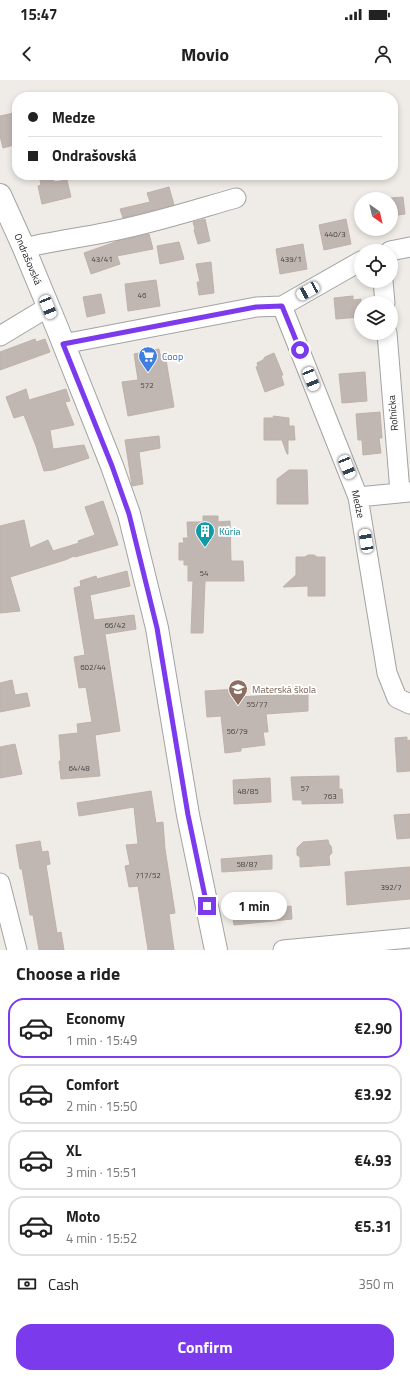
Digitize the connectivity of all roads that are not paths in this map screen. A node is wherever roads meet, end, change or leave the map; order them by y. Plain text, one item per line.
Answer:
1 (0, 195) edge
2 (236, 198) dead end
3 (410, 247) edge
4 (24, 248) junction
5 (398, 249) edge
6 (354, 265) edge
7 (282, 306) junction
8 (48, 307) junction
9 (0, 336) edge
10 (388, 340) edge
11 (63, 344) junction
12 (405, 492) edge
13 (358, 497) junction
14 (410, 704) edge
15 (0, 883) edge
16 (410, 938) edge
17 (17, 950) edge
18 (216, 950) edge
19 (283, 950) edge

1 - 4 street, Ondrašovská
2 - 4 street
3 - 5 street
4 - 8 street, Ondrašovská
6 - 7 street
7 - 11 street
7 - 13 street, Medze
8 - 9 street
8 - 11 street, Ondrašovská
10 - 12 street, Roľnícka
11 - 18 street, Ondrašovská
12 - 13 street, Roľnícka
13 - 14 street, Medze
15 - 17 street
16 - 19 street

